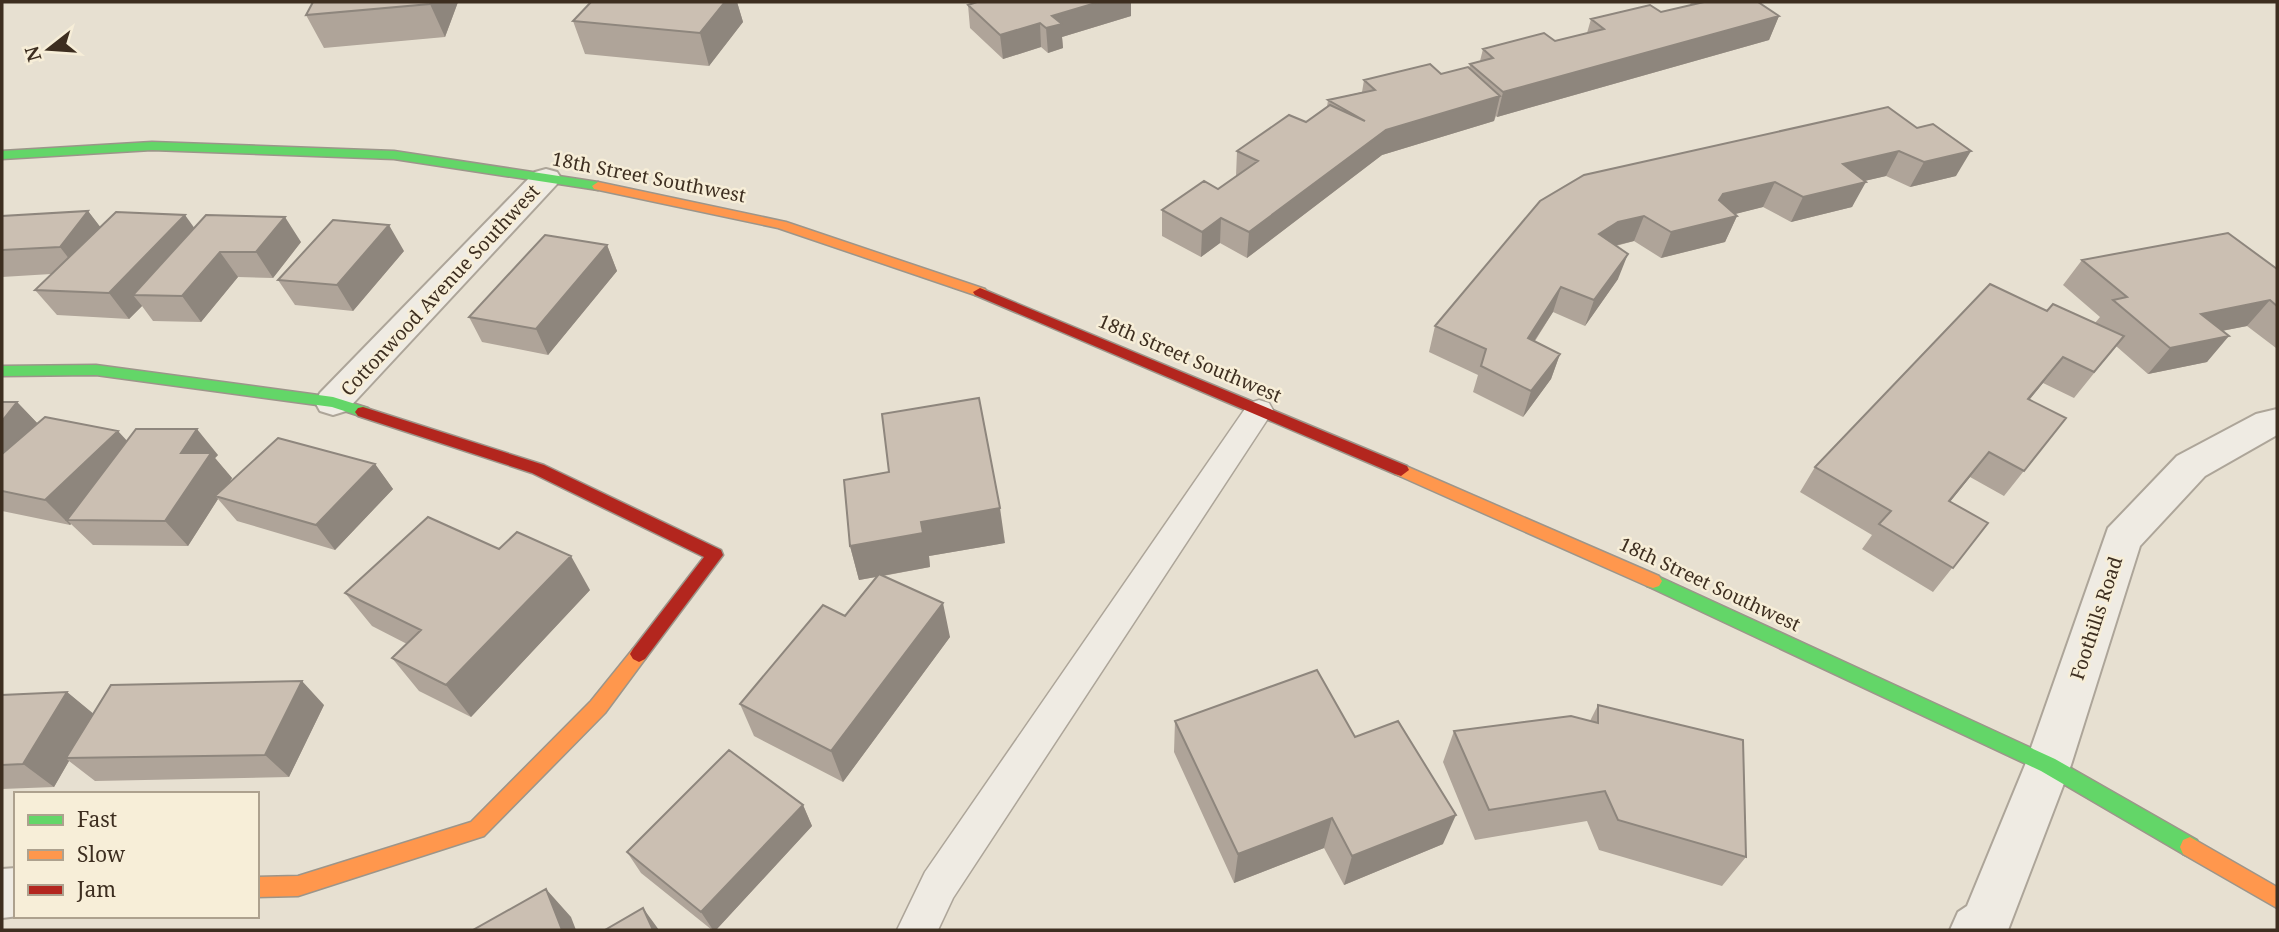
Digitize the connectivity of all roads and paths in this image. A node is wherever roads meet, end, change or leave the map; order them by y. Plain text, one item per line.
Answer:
1 (2, 155) edge
2 (546, 178) junction
3 (2, 371) edge
4 (333, 402) junction
5 (1259, 410) junction
6 (2277, 422) edge
7 (2048, 765) junction
8 (259, 887) edge
9 (2277, 898) edge
10 (917, 930) edge
11 (1976, 930) edge

1 - 2 street, 18th Street Southwest
2 - 4 street, Cottonwood Avenue Southwest
2 - 5 street, 18th Street Southwest
3 - 4 street, Cottonwood Avenue Southwest
4 - 8 street, Cottonwood Avenue Southwest
5 - 7 street, 18th Street Southwest
5 - 10 lane
6 - 7 street, Foothills Road
7 - 9 street, 18th Street Southwest
7 - 11 street, Foothills Road

